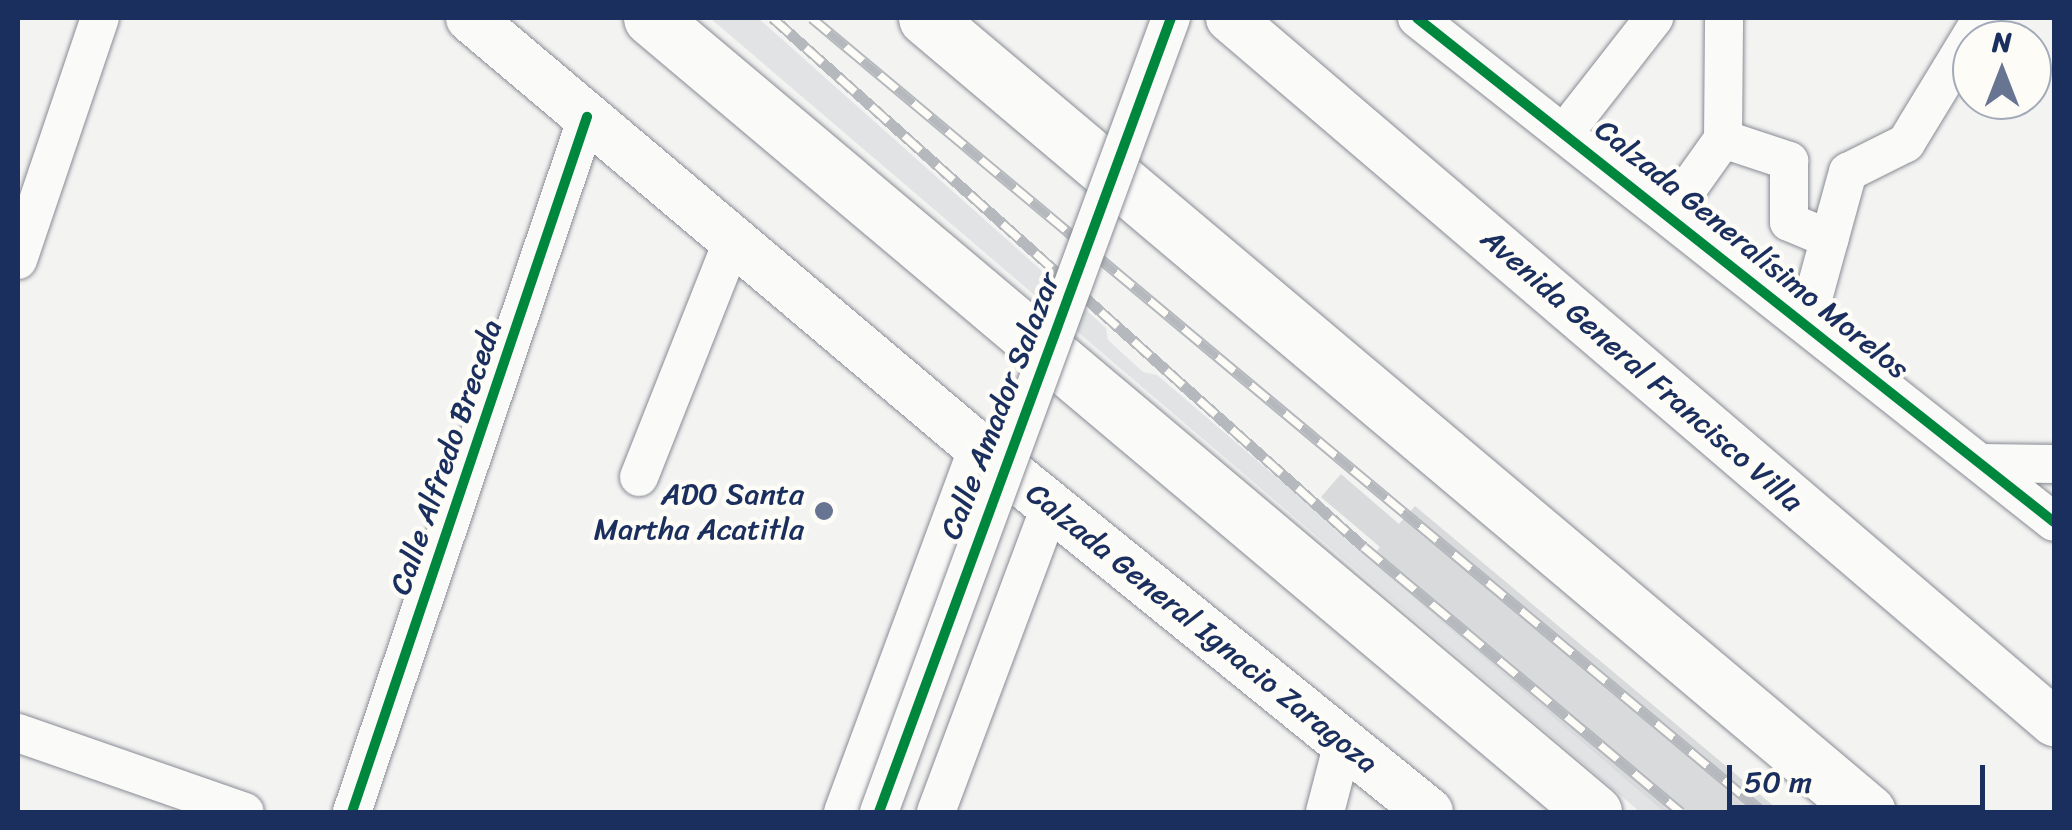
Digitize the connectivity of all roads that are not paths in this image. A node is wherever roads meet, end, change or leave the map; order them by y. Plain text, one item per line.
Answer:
1 (100, 18) edge
2 (470, 18) edge
3 (651, 18) edge
4 (926, 18) edge
5 (1172, 18) edge
6 (1230, 18) edge
7 (1654, 18) edge
8 (1724, 18) edge
9 (1982, 18) edge
10 (1425, 20) edge
11 (587, 117) junction
12 (1565, 132) junction
13 (1723, 139) junction
14 (1669, 215) junction
15 (1830, 239) junction
16 (733, 240) junction
17 (18, 260) edge
18 (1806, 324) junction
19 (978, 446) junction
20 (1983, 462) junction
21 (2054, 464) edge
22 (639, 478) dead end
23 (1052, 506) junction
24 (2054, 522) edge
25 (2054, 722) edge
26 (18, 733) edge
27 (1343, 743) junction
28 (245, 812) edge
29 (352, 812) edge
30 (843, 812) edge
31 (879, 812) edge
32 (936, 812) edge
33 (1326, 812) edge
34 (1428, 812) edge
35 (1594, 812) edge
36 (1868, 812) edge

1 - 17 street
2 - 11 main road, Calzada General Ignacio Zaragoza
3 - 35 highway
4 - 36 highway
5 - 31 street, Calle Amador Salazar, bridge
6 - 25 main road, Avenida General Francisco Villa
7 - 12 street
8 - 13 street
9 - 15 street
10 - 12 street, Calzada Generalísimo Morelos
11 - 16 main road, Calzada General Ignacio Zaragoza
11 - 29 street, Calle Alfredo Breceda
12 - 14 street, Calzada Generalísimo Morelos
13 - 14 street
13 - 15 street
14 - 18 street, Calzada Generalísimo Morelos
15 - 18 street
16 - 19 main road, Calzada General Ignacio Zaragoza
16 - 22 street
18 - 20 street, Calzada Generalísimo Morelos
19 - 23 main road, Calzada General Ignacio Zaragoza
19 - 30 street, Calle Amador Salazar
20 - 21 street
20 - 24 street, Calzada Generalísimo Morelos
23 - 27 main road, Calzada General Ignacio Zaragoza
23 - 32 street
26 - 28 street
27 - 33 street
27 - 34 main road, Calzada General Ignacio Zaragoza

